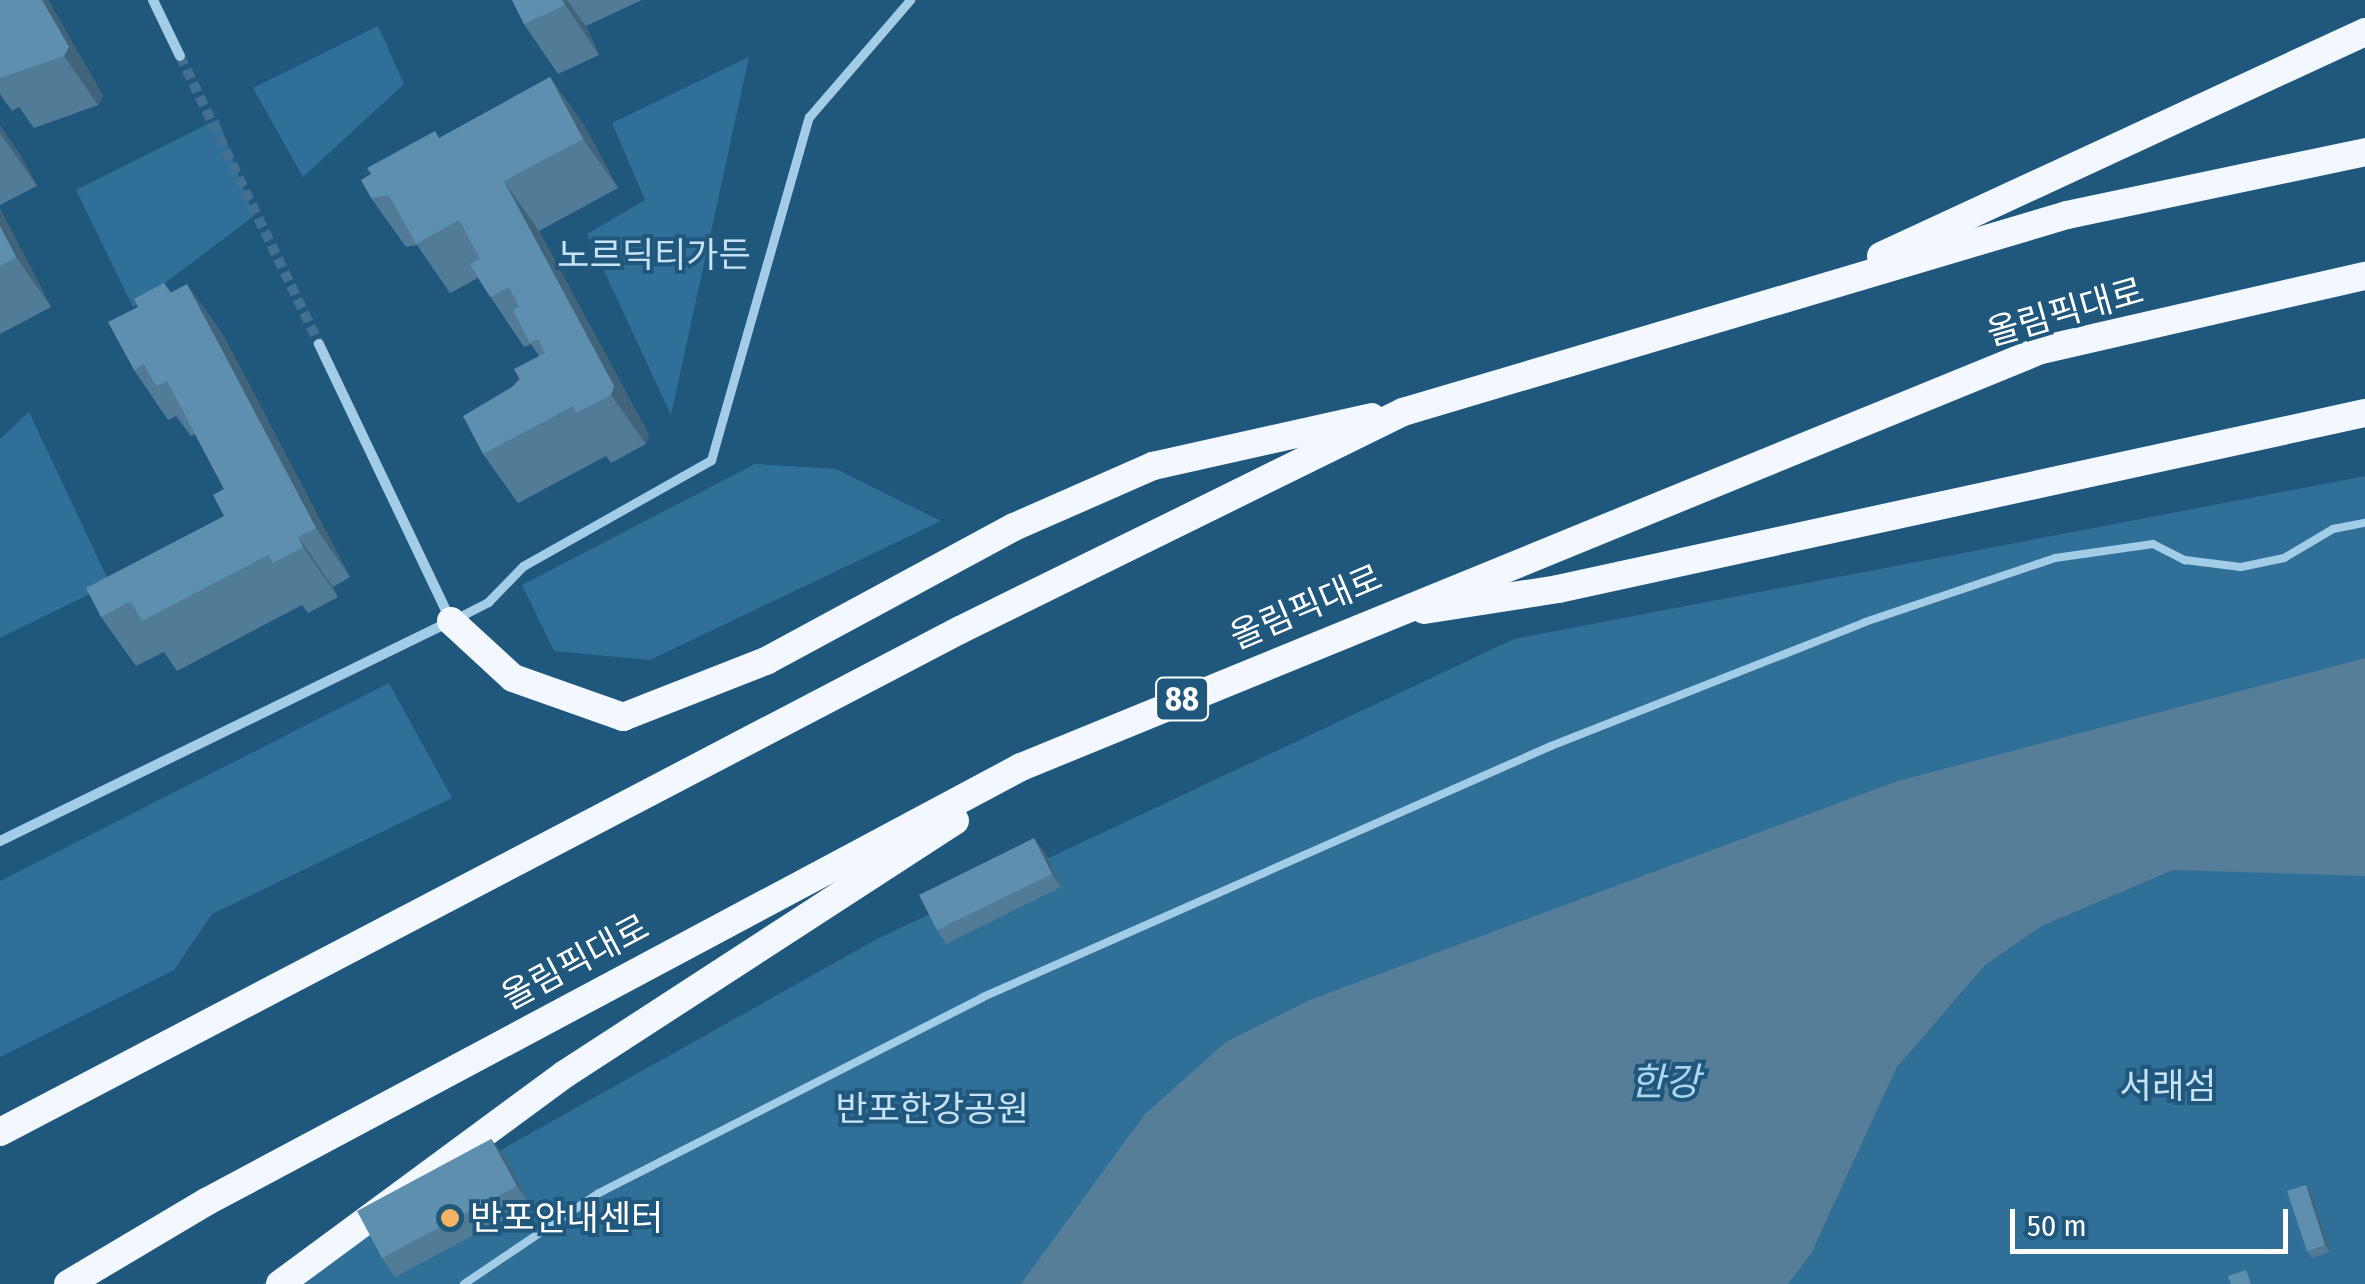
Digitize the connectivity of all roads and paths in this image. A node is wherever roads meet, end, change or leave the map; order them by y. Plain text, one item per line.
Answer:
1 (154, 0) edge
2 (910, 0) edge
3 (2365, 32) edge
4 (180, 56) tunnel mouth
5 (2365, 149) edge
6 (2365, 276) edge
7 (1800, 294) junction
8 (319, 344) tunnel mouth
9 (1403, 412) junction
10 (2365, 413) edge
11 (2365, 523) edge
12 (1378, 617) junction
13 (451, 622) junction
14 (1068, 747) junction
15 (0, 841) edge
16 (0, 1132) edge
17 (68, 1284) edge
18 (280, 1284) edge
19 (464, 1284) edge

1 - 4 street
2 - 13 street
3 - 7 highway
5 - 7 highway
6 - 12 highway, 올림픽대로 / 88
7 - 9 highway
8 - 13 street
9 - 13 highway
9 - 16 highway
10 - 12 highway
11 - 19 lane
12 - 14 highway, 올림픽대로 / 88
13 - 15 street
14 - 17 highway, 올림픽대로 / 88
14 - 18 highway

